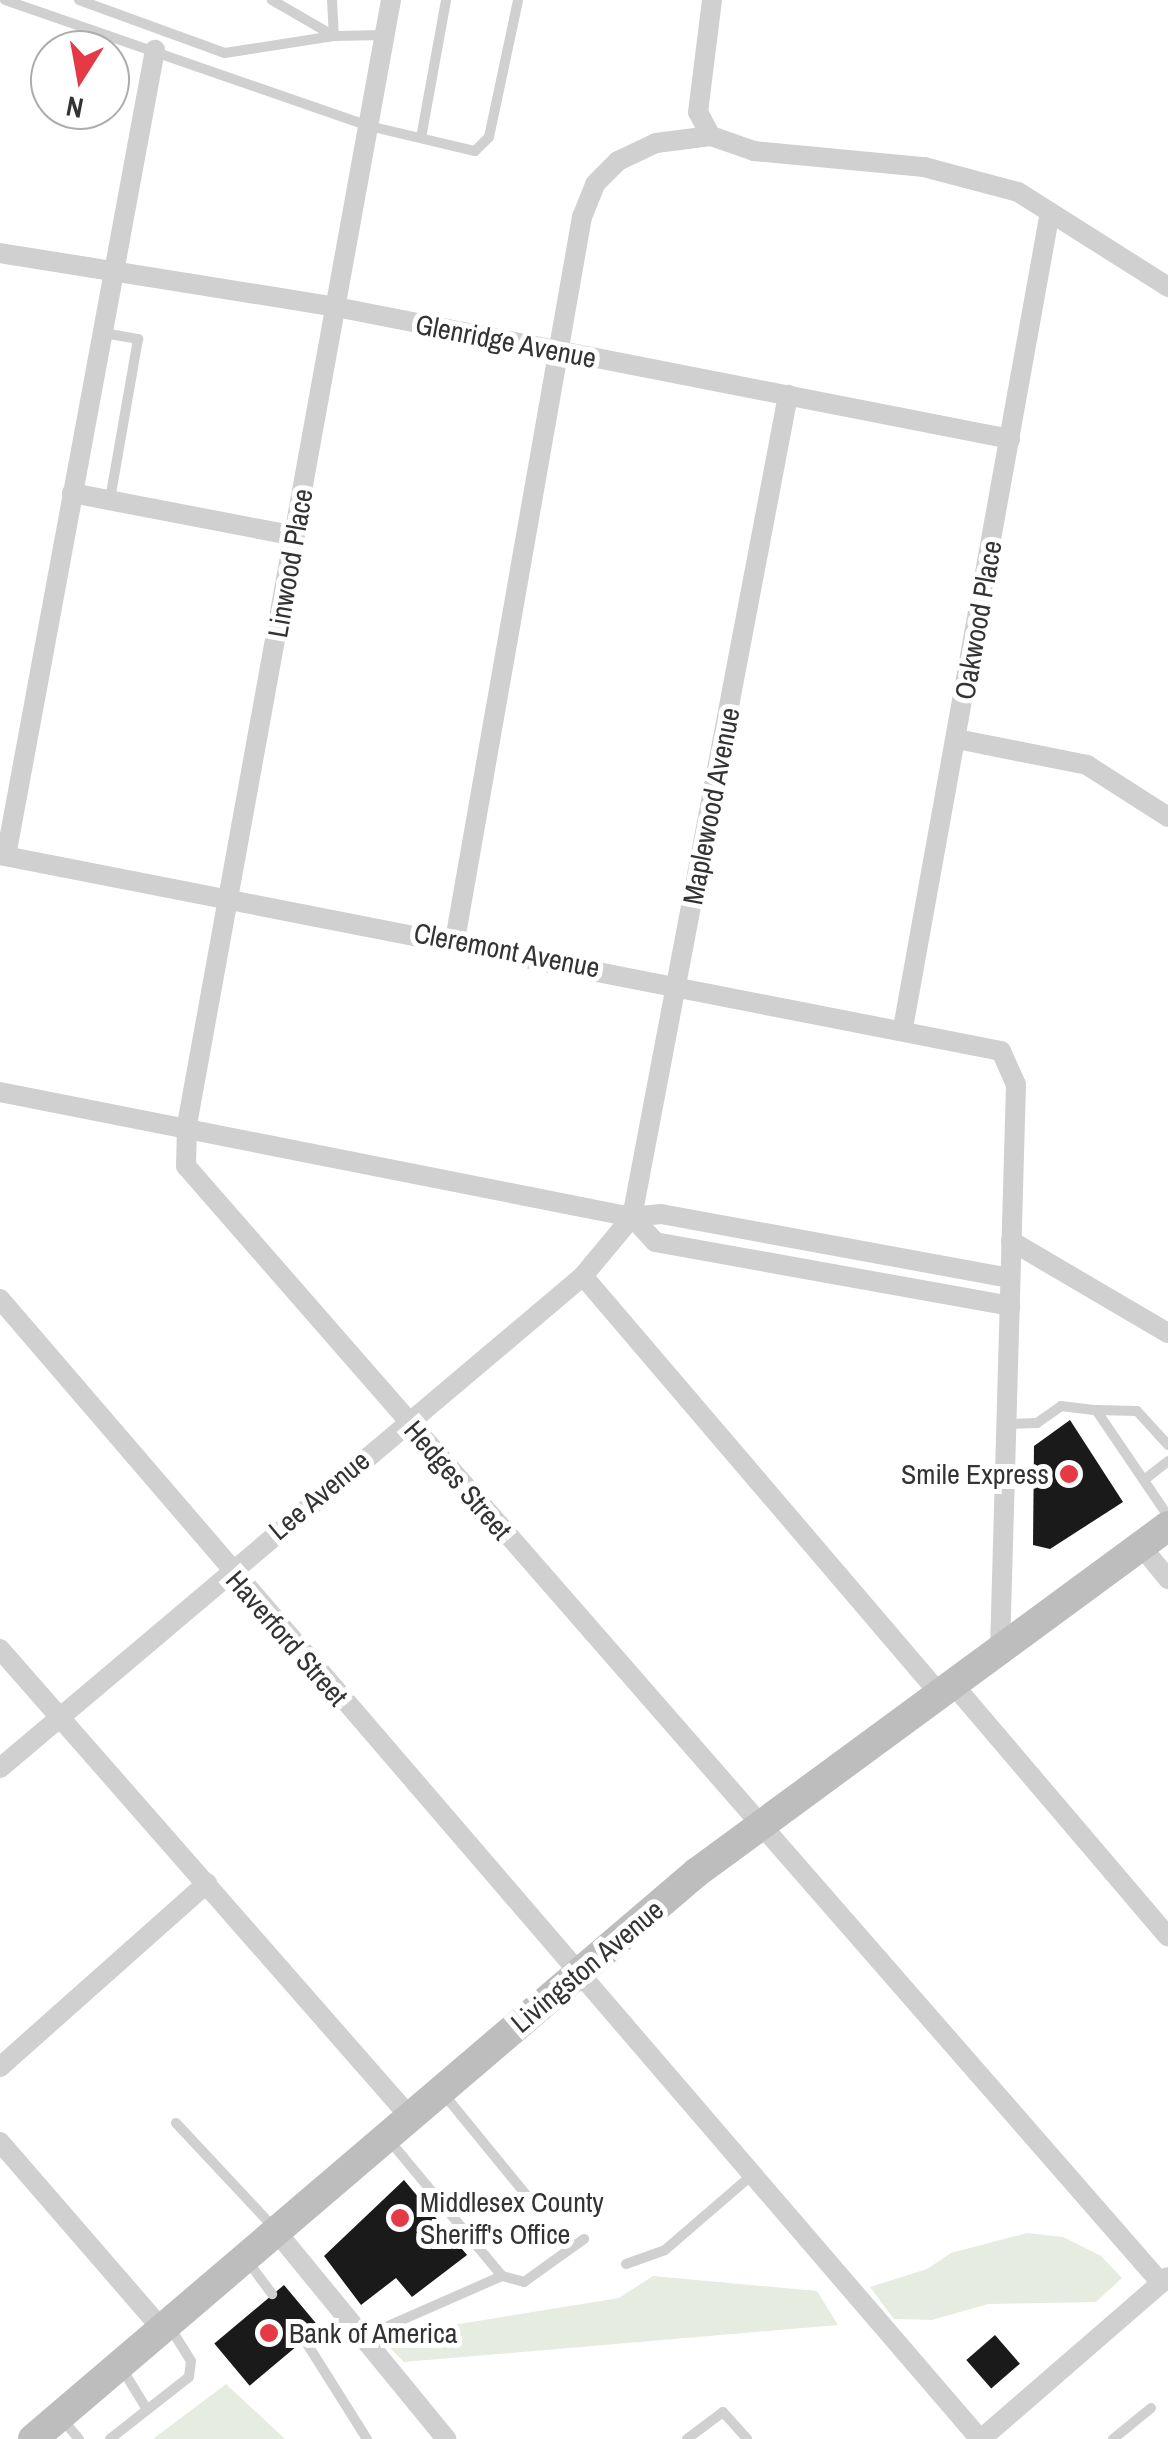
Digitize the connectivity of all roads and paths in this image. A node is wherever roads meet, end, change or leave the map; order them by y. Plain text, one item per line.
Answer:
1 (5, 0) edge
2 (79, 0) edge
3 (272, 0) edge
4 (332, 0) edge
5 (391, 0) edge
6 (446, 0) edge
7 (518, 0) edge
8 (712, 0) edge
9 (385, 34) junction
10 (334, 36) junction
11 (155, 50) junction
12 (369, 126) junction
13 (711, 136) junction
14 (421, 138) junction
15 (1050, 212) junction
16 (0, 254) edge
17 (116, 275) junction
18 (1168, 287) edge
19 (336, 308) junction
20 (104, 332) junction
21 (559, 351) junction
22 (788, 395) junction
23 (1010, 439) junction
24 (72, 492) junction
25 (110, 500) junction
26 (295, 536) junction
27 (958, 738) junction
28 (1168, 816) edge
29 (3, 855) edge
30 (230, 897) junction
31 (454, 940) junction
32 (677, 982) junction
33 (903, 1028) junction
34 (0, 1092) edge
35 (187, 1125) junction
36 (632, 1217) junction
37 (1012, 1241) junction
38 (582, 1276) junction
39 (1010, 1278) junction
40 (0, 1299) edge
41 (1010, 1306) junction
42 (1168, 1333) edge
43 (1096, 1410) junction
44 (406, 1421) junction
45 (1008, 1424) junction
46 (1168, 1445) edge
47 (1168, 1461) edge
48 (1144, 1480) junction
49 (1168, 1516) edge
50 (1168, 1526) edge
51 (1141, 1546) junction
52 (229, 1571) junction
53 (1168, 1579) edge
54 (1000, 1648) junction
55 (0, 1649) edge
56 (945, 1688) junction
57 (59, 1718) junction
58 (0, 1768) edge
59 (759, 1825) junction
60 (207, 1883) junction
61 (1168, 1937) edge
62 (578, 1973) junction
63 (0, 2067) edge
64 (441, 2090) junction
65 (410, 2117) junction
66 (176, 2123) dead end
67 (386, 2137) junction
68 (0, 2142) edge
69 (753, 2174) junction
70 (536, 2207) dead end
71 (276, 2231) junction
72 (584, 2239) dead end
73 (244, 2258) junction
74 (626, 2264) dead end
75 (502, 2276) junction
76 (1164, 2280) edge
77 (272, 2294) dead end
78 (165, 2326) junction
79 (362, 2337) junction
80 (304, 2339) dead end
81 (120, 2365) junction
82 (146, 2408) junction
83 (1151, 2408) dead end
84 (69, 2427) edge
85 (32, 2439) edge
86 (110, 2439) edge
87 (367, 2439) edge
88 (446, 2439) edge
89 (688, 2439) edge
90 (747, 2439) edge
91 (980, 2439) edge
92 (1113, 2439) edge

1 - 11 lane
2 - 10 lane
3 - 10 lane
4 - 10 lane
5 - 9 street, Linwood Place
6 - 14 lane
7 - 14 lane
8 - 13 street
9 - 10 lane
9 - 12 street, Linwood Place
11 - 12 lane
11 - 17 street
12 - 14 lane
12 - 19 street, Linwood Place
13 - 15 street
13 - 21 street
15 - 18 street
15 - 23 street, Oakwood Place
16 - 17 street, Glenridge Avenue
17 - 19 street, Glenridge Avenue
17 - 20 street
19 - 21 street, Glenridge Avenue
19 - 26 street, Linwood Place
20 - 24 street
20 - 25 lane
21 - 22 street, Glenridge Avenue
21 - 31 street
22 - 23 street, Glenridge Avenue
22 - 32 street, Maplewood Avenue
23 - 27 street, Oakwood Place
24 - 25 street
24 - 29 street
25 - 26 street
26 - 30 street, Linwood Place
27 - 28 street
27 - 33 street, Oakwood Place
29 - 30 street, Cleremont Avenue
30 - 31 street, Cleremont Avenue
30 - 35 street, Linwood Place
31 - 32 street, Cleremont Avenue
32 - 33 street, Cleremont Avenue
32 - 36 street, Maplewood Avenue
33 - 37 street, Cleremont Avenue
34 - 35 street
35 - 36 street
35 - 44 street, Hedges Street
36 - 38 street, Lee Avenue
36 - 39 street
36 - 41 street
37 - 39 street
37 - 42 street
38 - 44 street, Lee Avenue
38 - 56 street
39 - 41 street
40 - 52 street, Haverford Street
41 - 45 street
43 - 45 lane
43 - 46 lane
43 - 48 lane
44 - 52 street, Lee Avenue
44 - 59 street, Hedges Street
45 - 54 street
47 - 48 lane
48 - 49 lane
50 - 51 main road, Livingston Avenue
51 - 53 street
51 - 54 main road, Livingston Avenue
52 - 57 street, Lee Avenue
52 - 62 street, Haverford Street
54 - 56 main road, Livingston Avenue
55 - 57 street
56 - 59 main road, Livingston Avenue
56 - 61 street
57 - 58 street, Lee Avenue
57 - 60 street
59 - 62 main road, Livingston Avenue
59 - 76 street, Hedges Street
60 - 63 street
60 - 65 street
62 - 64 main road, Livingston Avenue
62 - 69 street, Haverford Street
64 - 65 main road, Livingston Avenue
64 - 70 lane
65 - 67 main road, Livingston Avenue
66 - 71 lane
67 - 71 main road, Livingston Avenue
67 - 75 lane
68 - 78 street
69 - 74 lane
69 - 91 street, Haverford Street
71 - 73 main road, Livingston Avenue
71 - 79 street
72 - 75 lane
73 - 77 lane
73 - 78 main road, Livingston Avenue
75 - 79 lane
76 - 91 street
78 - 81 main road, Livingston Avenue
78 - 82 lane
79 - 88 street
80 - 87 lane
81 - 82 lane
81 - 84 main road, Livingston Avenue
82 - 86 lane
83 - 92 lane
84 - 85 main road, Livingston Avenue
89 - 90 lane

